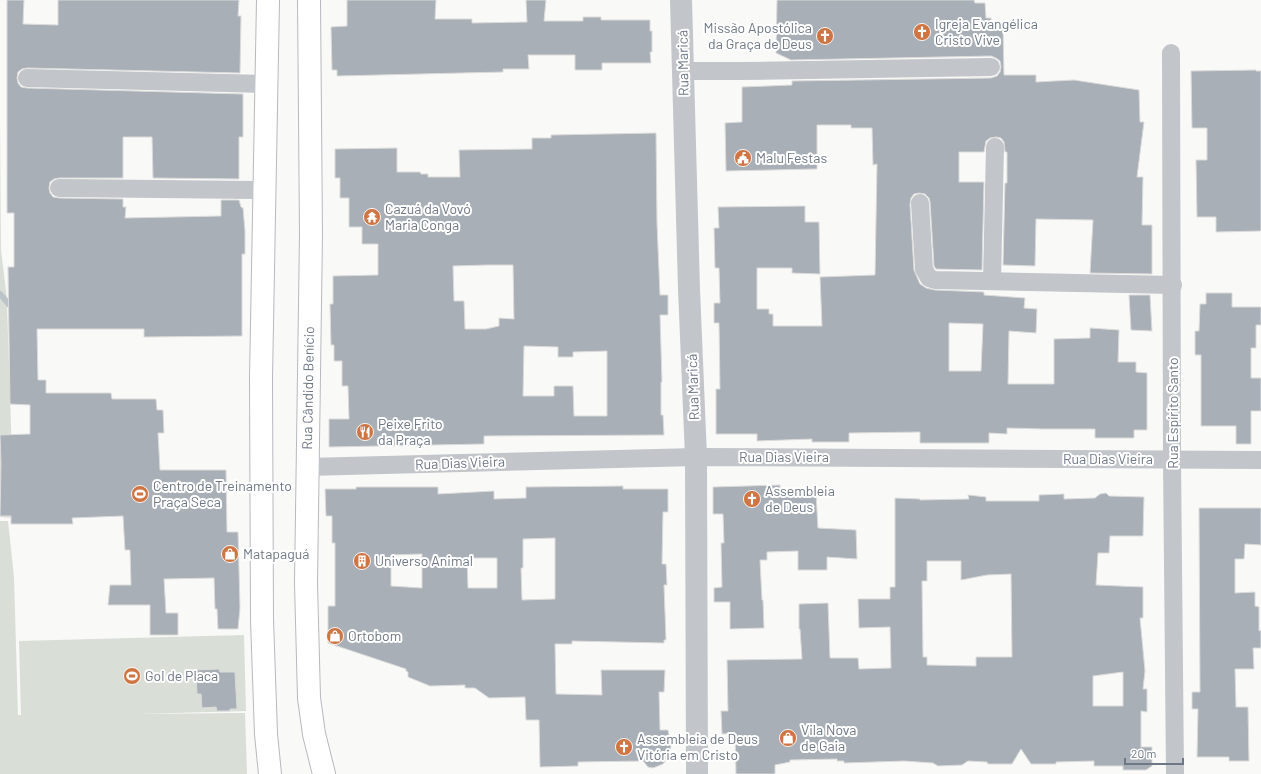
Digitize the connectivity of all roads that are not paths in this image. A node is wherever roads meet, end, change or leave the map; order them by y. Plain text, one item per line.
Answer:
1 (268, 0) edge
2 (309, 0) edge
3 (682, 0) edge
4 (1171, 53) dead end
5 (991, 67) dead end
6 (683, 70) junction
7 (27, 78) dead end
8 (266, 84) junction
9 (995, 147) dead end
10 (59, 188) dead end
11 (265, 190) junction
12 (920, 203) dead end
13 (992, 281) junction
14 (1173, 285) junction
15 (696, 457) junction
16 (1172, 459) junction
17 (1261, 460) edge
18 (307, 467) junction
19 (270, 774) edge
20 (324, 774) edge
21 (697, 774) edge
22 (1175, 774) edge

1 - 8 main road
2 - 18 main road, Rua Cândido Benício
3 - 6 street, Rua Maricá
4 - 14 street, Rua Espírito Santo
5 - 6 street
6 - 15 street, Rua Maricá
7 - 8 street
8 - 11 main road
9 - 13 street
10 - 11 street
11 - 19 main road
12 - 13 street
13 - 14 street
14 - 16 street, Rua Espírito Santo
15 - 16 street, Rua Dias Vieira
15 - 18 street, Rua Dias Vieira
15 - 21 street, Rua Maricá
16 - 17 street, Rua Dias Vieira
16 - 22 street, Rua Espírito Santo
18 - 20 main road, Rua Cândido Benício

